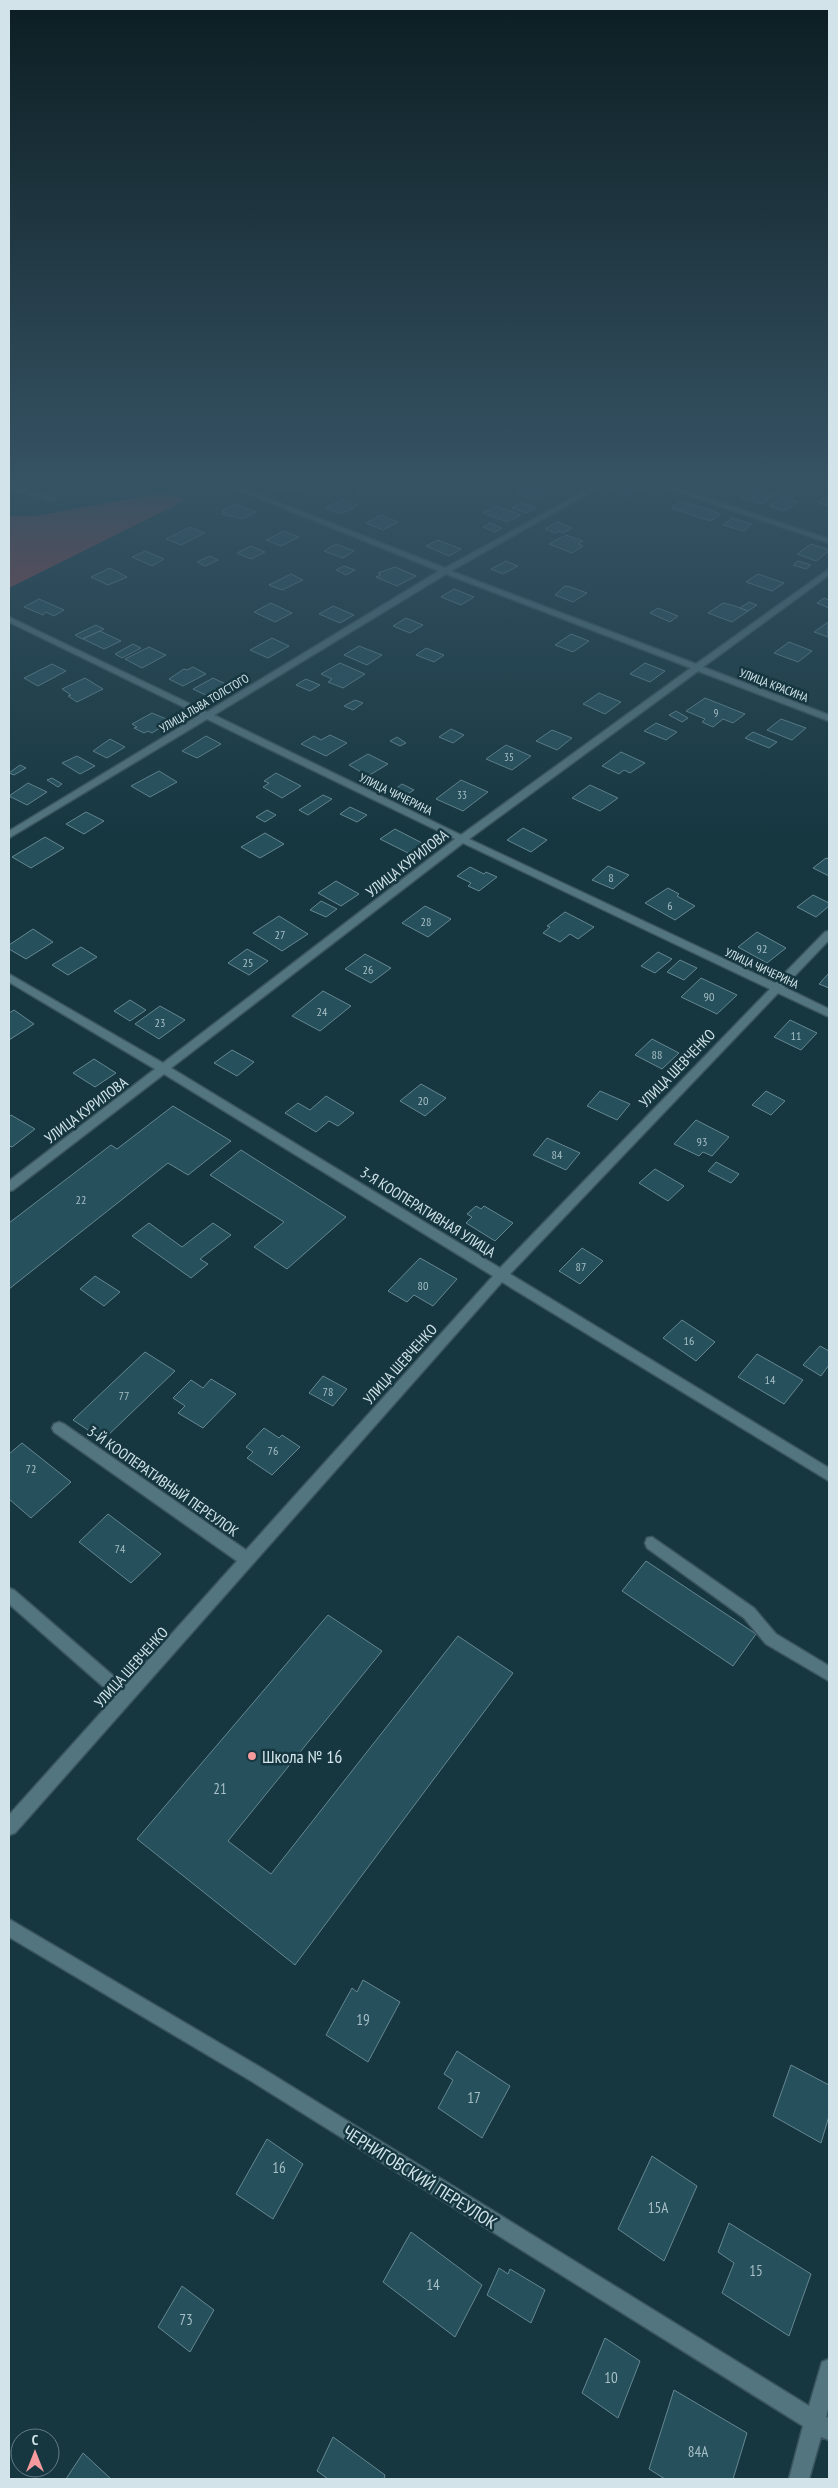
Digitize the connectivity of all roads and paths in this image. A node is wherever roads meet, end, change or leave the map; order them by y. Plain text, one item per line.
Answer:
1 (390, 604) edge
2 (532, 604) edge
3 (783, 604) edge
4 (9, 619) edge
5 (696, 667) junction
6 (206, 716) junction
7 (829, 718) edge
8 (9, 835) edge
9 (462, 839) junction
10 (829, 934) edge
11 (9, 977) edge
12 (776, 988) junction
13 (829, 1013) edge
14 (164, 1069) junction
15 (9, 1187) edge
16 (500, 1276) junction
17 (59, 1428) dead end
18 (829, 1475) edge
19 (652, 1544) dead end
20 (248, 1560) junction
21 (9, 1595) edge
22 (829, 1674) edge
23 (126, 1697) junction
24 (9, 1827) edge
25 (9, 1927) edge
26 (829, 2369) edge
27 (822, 2426) edge
28 (799, 2479) edge

1 - 6 street, УЛИЦА ЛЬВА ТОЛСТОГО
2 - 5 street, УЛИЦА КРАСИНА
3 - 5 street, УЛИЦА КУРИЛОВА
4 - 6 street, УЛИЦА ЧИЧЕРИНА
5 - 7 street, УЛИЦА КРАСИНА
5 - 9 street, УЛИЦА КУРИЛОВА
6 - 8 street, УЛИЦА ЛЬВА ТОЛСТОГО
6 - 9 street, УЛИЦА ЧИЧЕРИНА
9 - 12 street, УЛИЦА ЧИЧЕРИНА
9 - 14 street, УЛИЦА КУРИЛОВА
10 - 12 street, УЛИЦА ШЕВЧЕНКО
11 - 14 street, 3-Я КООПЕРАТИВНАЯ УЛИЦА
12 - 13 street, УЛИЦА ЧИЧЕРИНА
12 - 16 street, УЛИЦА ШЕВЧЕНКО
14 - 15 street, УЛИЦА КУРИЛОВА
14 - 16 street, 3-Я КООПЕРАТИВНАЯ УЛИЦА
16 - 18 street, 3-Я КООПЕРАТИВНАЯ УЛИЦА
16 - 20 street, УЛИЦА ШЕВЧЕНКО
17 - 20 street, 3-Й КООПЕРАТИВНЫЙ ПЕРЕУЛОК
19 - 22 street
20 - 23 street, УЛИЦА ШЕВЧЕНКО
21 - 23 street
23 - 24 street, УЛИЦА ШЕВЧЕНКО
25 - 27 street, ЧЕРНИГОВСКИЙ ПЕРЕУЛОК
26 - 27 street
27 - 28 street

